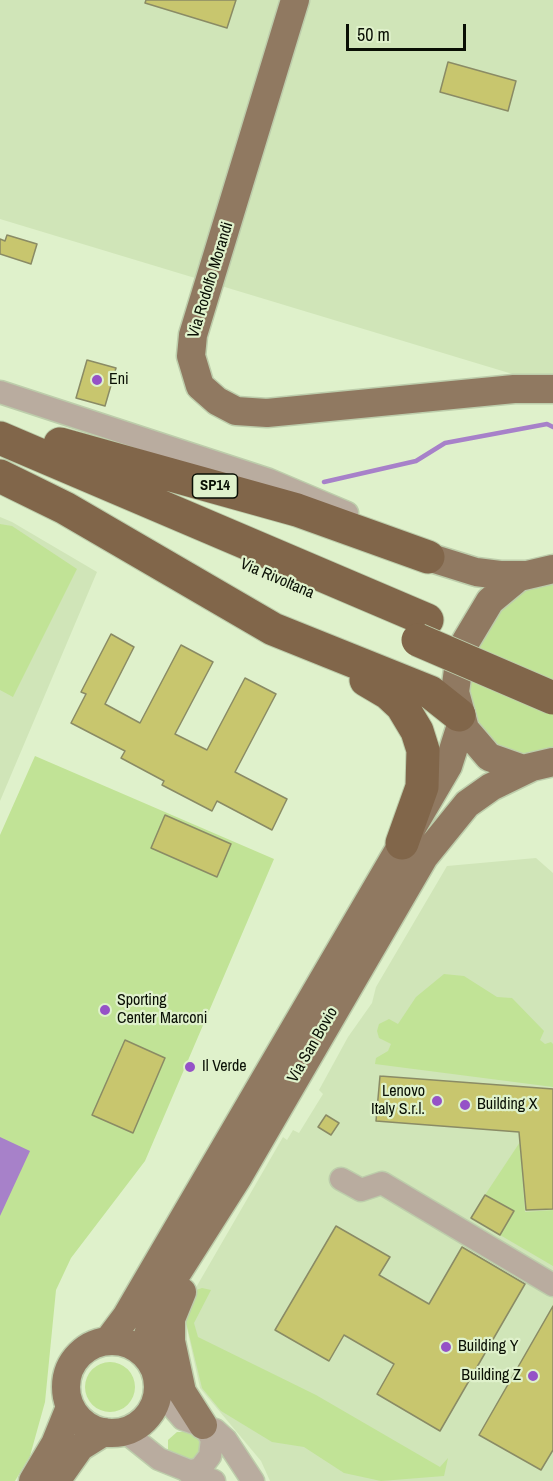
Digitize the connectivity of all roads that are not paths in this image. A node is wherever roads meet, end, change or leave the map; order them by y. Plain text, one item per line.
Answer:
1 (295, 0) edge
2 (553, 390) edge
3 (0, 392) edge
4 (0, 421) edge
5 (0, 438) edge
6 (0, 461) edge
7 (0, 476) edge
8 (428, 556) junction
9 (539, 572) edge
10 (422, 630) junction
11 (300, 641) junction
12 (553, 674) edge
13 (553, 698) edge
14 (460, 718) junction
15 (545, 765) edge
16 (402, 843) junction
17 (238, 1177) junction
18 (341, 1179) dead end
19 (553, 1285) edge
20 (108, 1341) junction
21 (149, 1359) junction
22 (158, 1390) junction
23 (70, 1407) junction
24 (203, 1425) junction
25 (114, 1432) junction
26 (188, 1472) junction
27 (33, 1481) edge
28 (56, 1481) edge
29 (214, 1481) edge
30 (253, 1481) edge

1 - 2 main road, Via Rodolfo Morandi
3 - 8 street
4 - 8 highway, SP14
5 - 10 highway, Via Rivoltana / SP14
6 - 10 highway, Via Rivoltana / SP14
7 - 11 highway
8 - 9 main road
9 - 14 main road
10 - 12 highway, Via Rivoltana / SP14
10 - 13 highway, Via Rivoltana / SP14, bridge
11 - 14 highway
11 - 16 highway
14 - 15 main road
14 - 16 main road, Via San Bovio
15 - 17 main road, Via San Bovio
16 - 20 main road, Via San Bovio
17 - 21 main road, Via San Bovio
17 - 24 main road
18 - 19 street
20 - 21 main road
20 - 23 main road
21 - 22 main road
22 - 24 street
22 - 25 main road
23 - 25 main road
23 - 27 main road
24 - 26 street
24 - 30 street
25 - 26 street
25 - 28 main road
26 - 29 street

